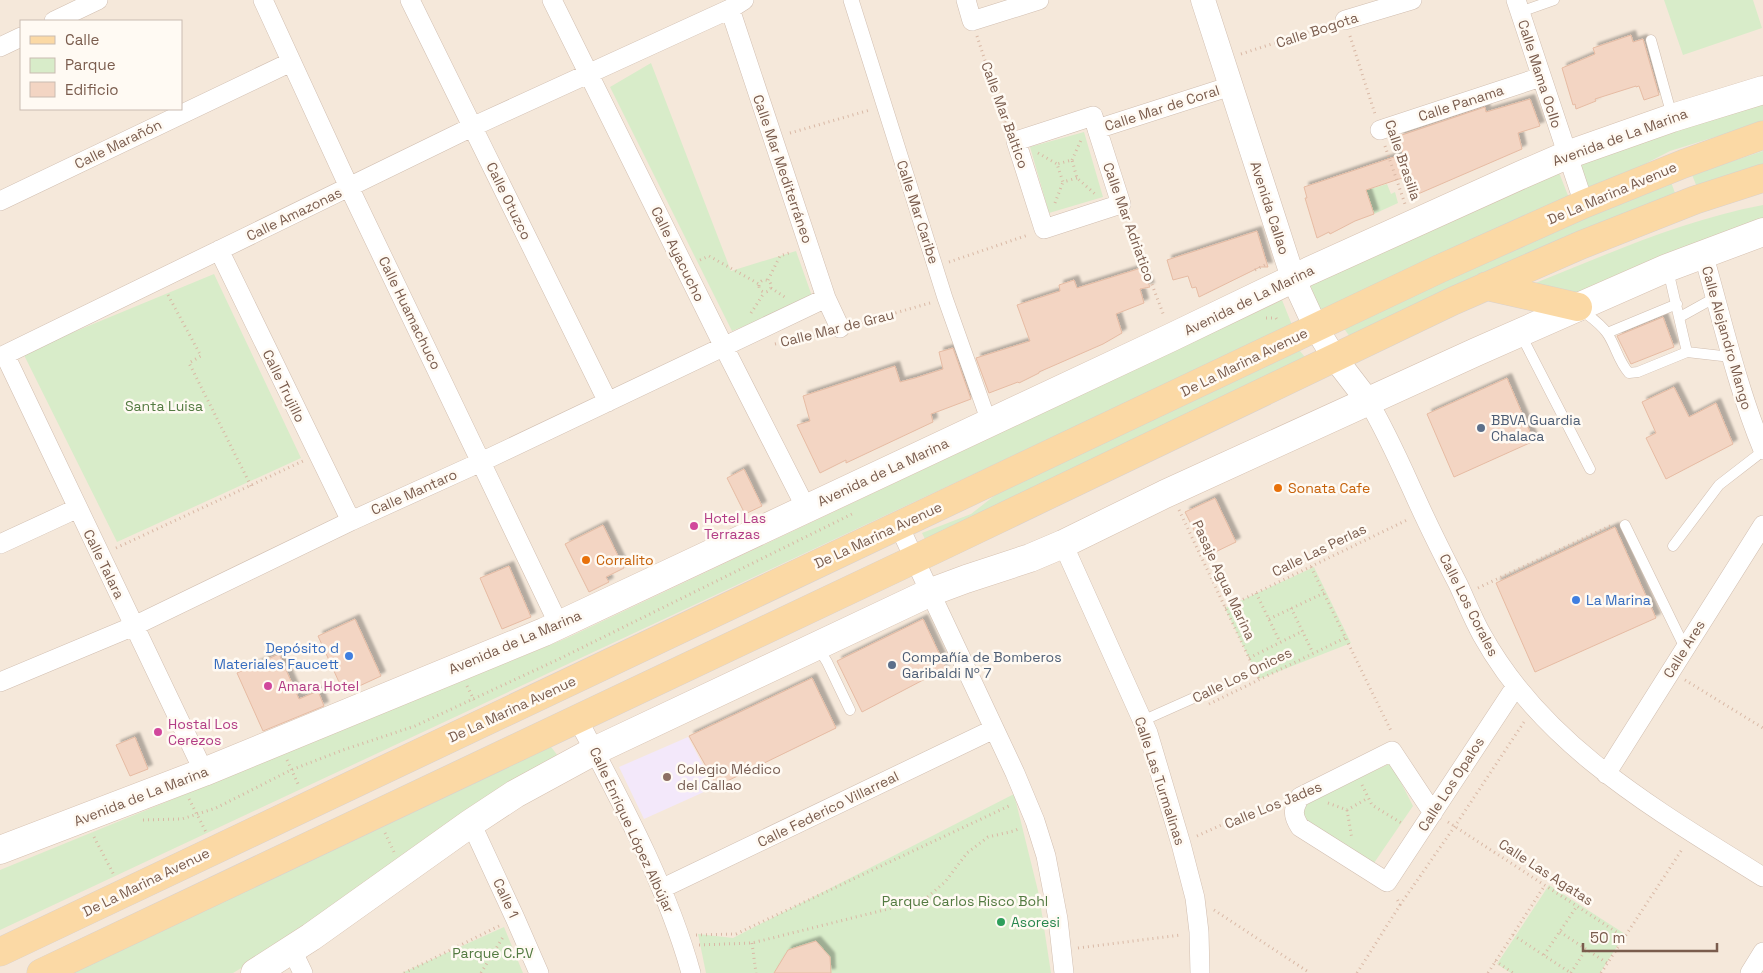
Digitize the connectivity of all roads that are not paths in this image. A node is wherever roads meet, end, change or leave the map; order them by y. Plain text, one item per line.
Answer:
1 (98, 0) edge
2 (263, 0) edge
3 (410, 0) edge
4 (552, 0) edge
5 (851, 0) edge
6 (966, 0) edge
7 (1039, 0) edge
8 (1203, 0) edge
9 (1412, 0) edge
10 (1554, 0) edge
11 (737, 4) edge
12 (1518, 6) edge
13 (56, 20) edge
14 (1345, 20) road end
15 (20, 37) edge
16 (1651, 40) dead end
17 (0, 47) edge
18 (291, 62) junction
19 (590, 74) junction
20 (1541, 77) junction
21 (1231, 86) junction
22 (1763, 90) edge
23 (1672, 118) junction
24 (472, 127) junction
25 (1097, 129) junction
26 (1380, 130) road end
27 (1763, 135) edge
28 (1016, 141) joint
29 (1567, 155) junction
30 (1763, 178) edge
31 (349, 186) junction
32 (1763, 189) edge
33 (1716, 193) junction
34 (0, 201) edge
35 (1584, 204) junction
36 (1044, 229) joint
37 (1763, 232) edge
38 (219, 250) junction
39 (1702, 254) junction
40 (1667, 268) junction
41 (1293, 278) junction
42 (1486, 286) junction
43 (1716, 297) junction
44 (826, 298) junction
45 (1677, 304) junction
46 (1578, 307) junction
47 (1680, 317) junction
48 (840, 328) road end
49 (1316, 328) junction
50 (1520, 332) junction
51 (1607, 334) junction
52 (724, 347) junction
53 (1687, 352) junction
54 (2, 356) edge
55 (1334, 357) junction
56 (1731, 357) junction
57 (1368, 401) junction
58 (608, 402) junction
59 (990, 422) junction
60 (1763, 451) edge
61 (481, 462) junction
62 (1590, 469) dead end
63 (78, 508) junction
64 (806, 508) junction
65 (350, 521) junction
66 (1625, 525) road end
67 (1763, 525) edge
68 (899, 526) junction
69 (0, 544) edge
70 (1063, 544) junction
71 (1673, 546) dead end
72 (915, 559) junction
73 (931, 592) junction
74 (134, 626) junction
75 (552, 629) junction
76 (817, 646) junction
77 (1685, 648) junction
78 (0, 682) edge
79 (1516, 686) junction
80 (1198, 696) dead end
81 (850, 710) dead end
82 (577, 718) junction
83 (1142, 722) junction
84 (994, 729) junction
85 (594, 751) junction
86 (1606, 774) junction
87 (192, 777) junction
88 (1433, 812) junction
89 (471, 823) junction
90 (0, 850) edge
91 (1763, 876) edge
92 (1388, 882) joint
93 (662, 888) junction
94 (0, 952) edge
95 (1763, 952) edge
96 (297, 962) edge
97 (41, 973) edge
98 (255, 973) edge
99 (539, 973) edge
100 (692, 973) edge
101 (1064, 973) edge
102 (1200, 973) edge
103 (1750, 973) edge

1 - 13 street
2 - 18 street, Calle Huamachuco
3 - 24 street, Calle Otuzco
4 - 19 street, Calle Ayacucho
5 - 59 street, Calle Mar Caribe
6 - 7 street
8 - 21 street, Avenida Callao
9 - 14 street, Calle Bogota
10 - 12 lane
11 - 19 street, Calle Amazonas
11 - 44 street, Calle Mar Mediterráneo
12 - 20 street, Calle Mama Ocllo
15 - 17 street
16 - 23 lane
18 - 31 street, Calle Huamachuco
18 - 34 street, Calle Marañón
19 - 24 street, Calle Amazonas
19 - 52 street, Calle Ayacucho
20 - 26 street, Calle Panama
20 - 29 street, Calle Mama Ocllo
21 - 25 street, Calle Mar de Coral
21 - 41 street, Avenida Callao
22 - 23 main road, Avenida de La Marina
23 - 29 main road, Avenida de La Marina
24 - 31 street, Calle Amazonas
24 - 58 street, Calle Otuzco
25 - 28 street, Calle Mar de Coral
25 - 36 street, Calle Mar Adriatico
27 - 35 main road, De La Marina Avenue
28 - 36 street, Calle Mar Baltico
29 - 35 street, Calle Mama Ocllo
29 - 41 main road, Avenida de La Marina
30 - 33 main road
31 - 38 street, Calle Amazonas
31 - 61 street, Calle Huamachuco
32 - 33 main road
33 - 42 main road
35 - 49 main road, De La Marina Avenue
37 - 39 main road
38 - 54 street, Calle Amazonas
38 - 65 street, Calle Trujillo
39 - 40 main road
39 - 43 street, Calle Alejandro Mango
40 - 45 lane
40 - 46 main road
41 - 49 street, Avenida Callao
41 - 59 main road, Avenida de La Marina
42 - 46 main road
42 - 55 main road
43 - 47 lane
43 - 56 street, Calle Alejandro Mango
44 - 48 street, Calle Mar Mediterráneo
44 - 52 street, Calle Mantaro
45 - 47 lane
45 - 51 lane
46 - 50 main road
46 - 51 lane
47 - 53 lane
49 - 55 street, Avenida Callao
49 - 68 main road, De La Marina Avenue
50 - 57 main road
50 - 62 lane
51 - 53 lane
52 - 58 street, Calle Mantaro
52 - 64 street, Calle Ayacucho
53 - 56 lane
54 - 63 street, Calle Talara
55 - 57 street, Avenida Callao
55 - 72 main road
56 - 60 street, Calle Alejandro Mango
57 - 70 main road
57 - 79 street, Calle Los Corales
58 - 61 street, Calle Mantaro
59 - 64 main road, Avenida de La Marina
60 - 71 lane
61 - 65 street, Calle Mantaro
61 - 75 street, Calle Huamachuco
63 - 69 street
63 - 74 street, Calle Talara
64 - 75 main road, Avenida de La Marina
65 - 74 street, Calle Mantaro
66 - 77 lane
67 - 77 street, Calle Ares
68 - 72 street
68 - 94 main road, De La Marina Avenue
70 - 73 main road
70 - 83 street, Calle Las Turmalinas
72 - 73 street
72 - 82 main road
73 - 76 main road
73 - 84 street
74 - 78 street, Calle Mantaro
74 - 87 street, Calle Talara
75 - 87 main road, Avenida de La Marina
76 - 81 lane
76 - 85 main road
77 - 86 street, Calle Ares
79 - 86 street, Calle Los Corales
79 - 88 street, Calle Los Opalos
80 - 83 lane
82 - 85 street, Calle Enrique López Albújar
82 - 97 main road
83 - 102 street, Calle Las Turmalinas
84 - 93 street, Calle Federico Villarreal
84 - 101 street
85 - 89 main road
85 - 93 street, Calle Enrique López Albújar
86 - 91 street, Calle Los Corales
87 - 90 main road, Avenida de La Marina
88 - 92 street, Calle Los Opalos
88 - 92 street, Calle Los Jades
89 - 96 main road
89 - 99 street, Calle 1
93 - 100 street, Calle Enrique López Albújar
95 - 103 street
96 - 98 main road

